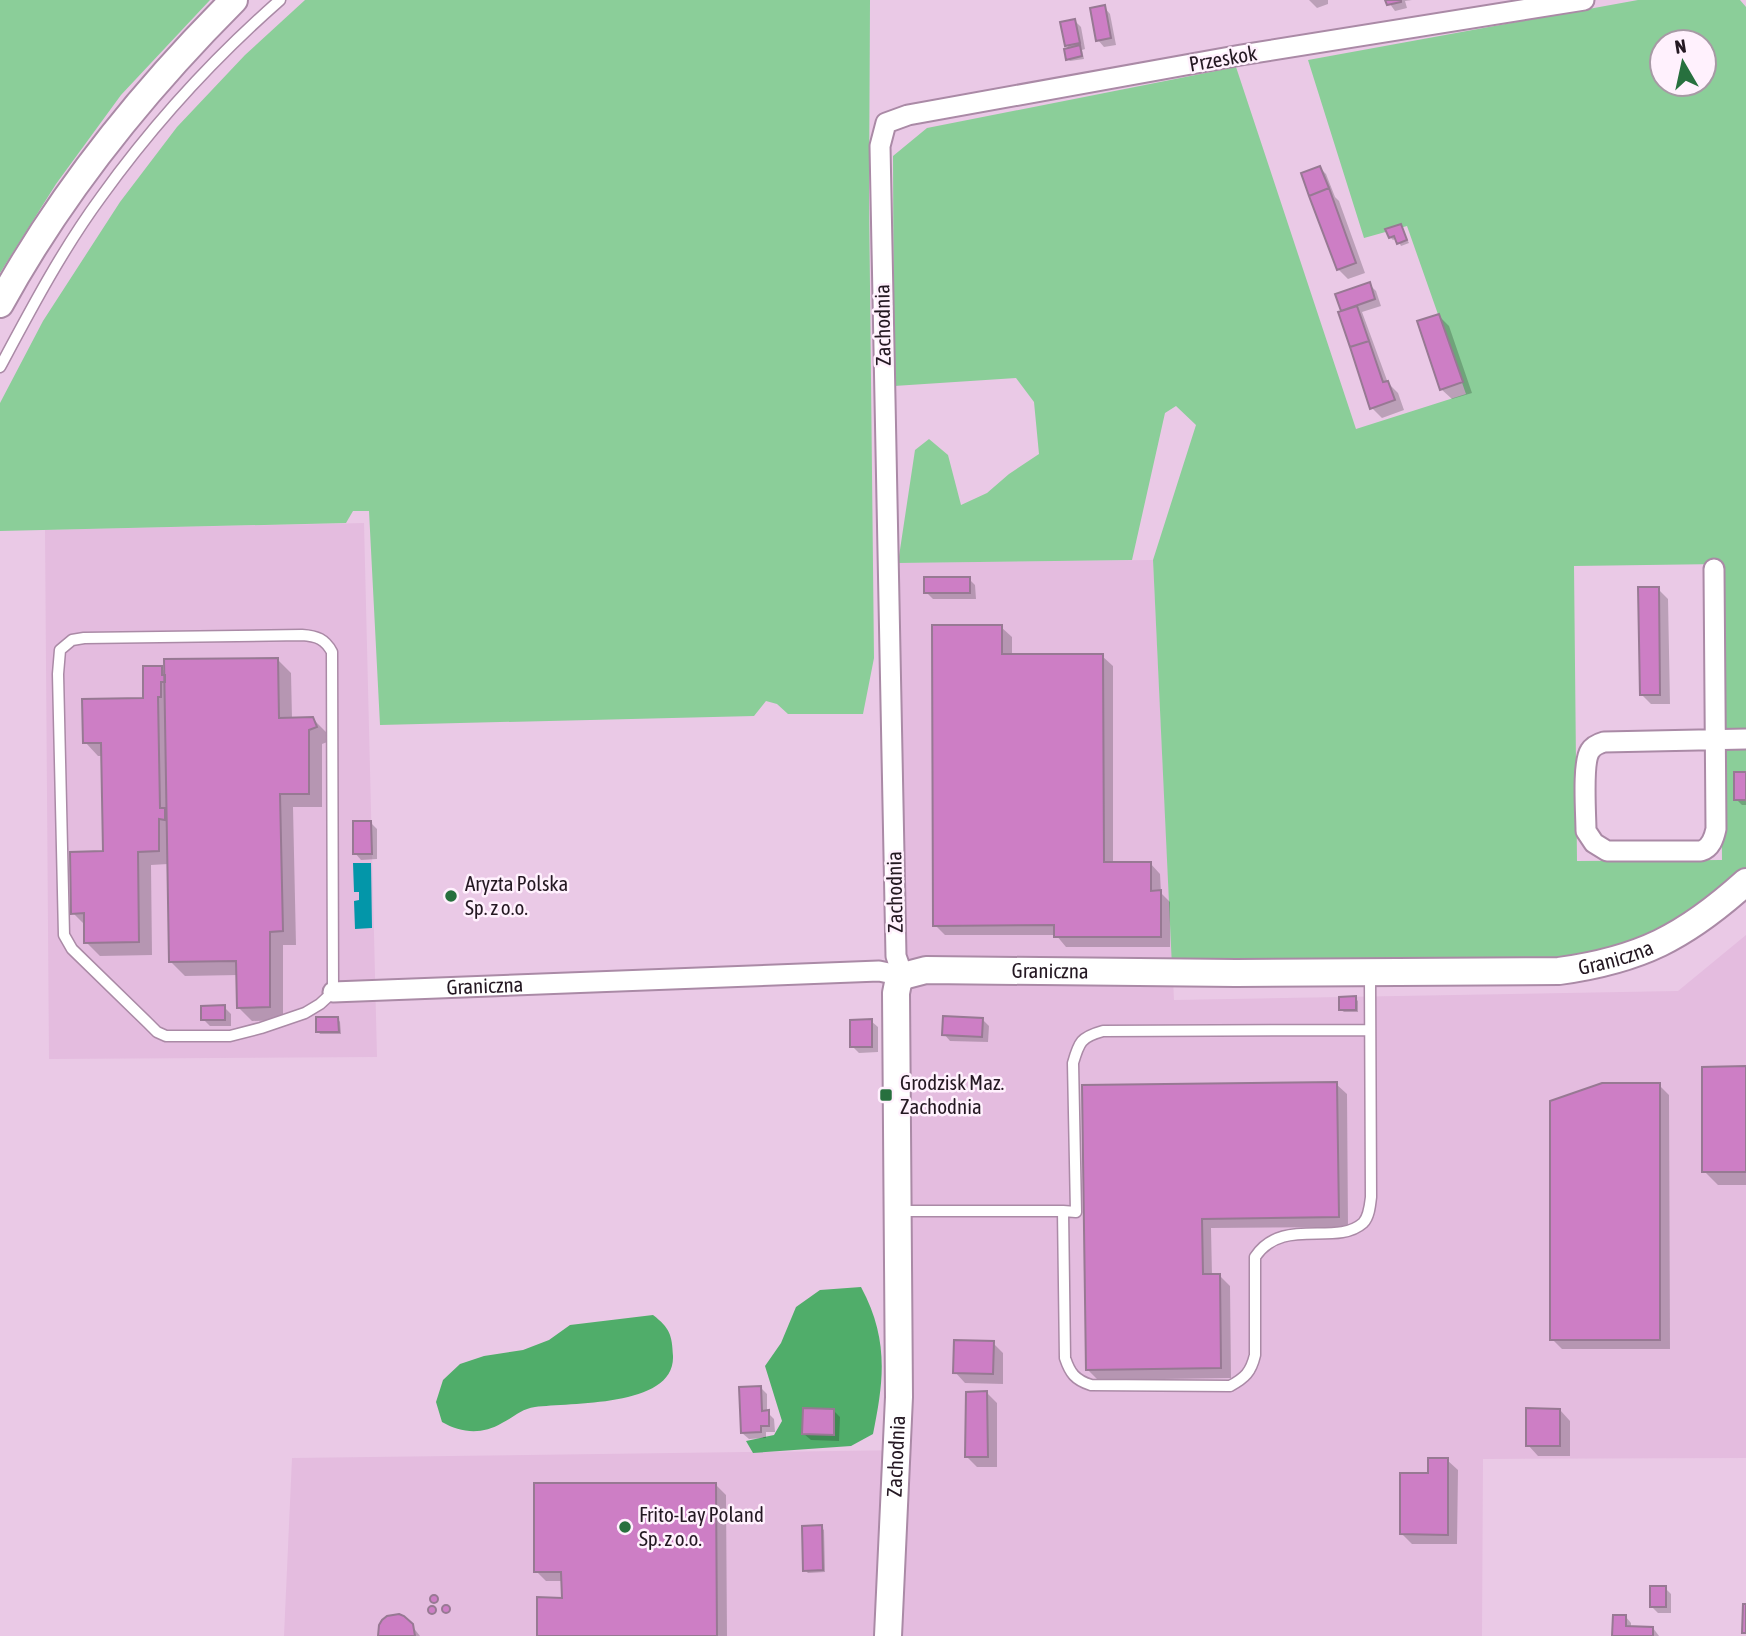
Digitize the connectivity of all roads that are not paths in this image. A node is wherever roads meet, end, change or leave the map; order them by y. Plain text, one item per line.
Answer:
1 (234, 0) edge
2 (280, 0) edge
3 (1584, 0) edge
4 (880, 146) joint
5 (0, 304) edge
6 (0, 367) edge
7 (1714, 569) dead end
8 (1746, 738) edge
9 (1715, 739) junction
10 (1746, 882) edge
11 (1370, 973) junction
12 (903, 976) junction
13 (333, 992) junction
14 (1370, 1030) junction
15 (898, 1211) junction
16 (1063, 1212) junction
17 (888, 1636) edge

1 - 5 street
2 - 6 lane
3 - 4 street, Przeskok
4 - 12 street, Zachodnia
7 - 9 street
8 - 9 street
9 - 9 street
10 - 11 street, Graniczna
11 - 12 street, Graniczna
11 - 14 lane
12 - 13 street, Graniczna
12 - 15 street, Zachodnia
13 - 13 lane
14 - 16 lane
14 - 16 lane
15 - 16 lane
15 - 17 street, Zachodnia

